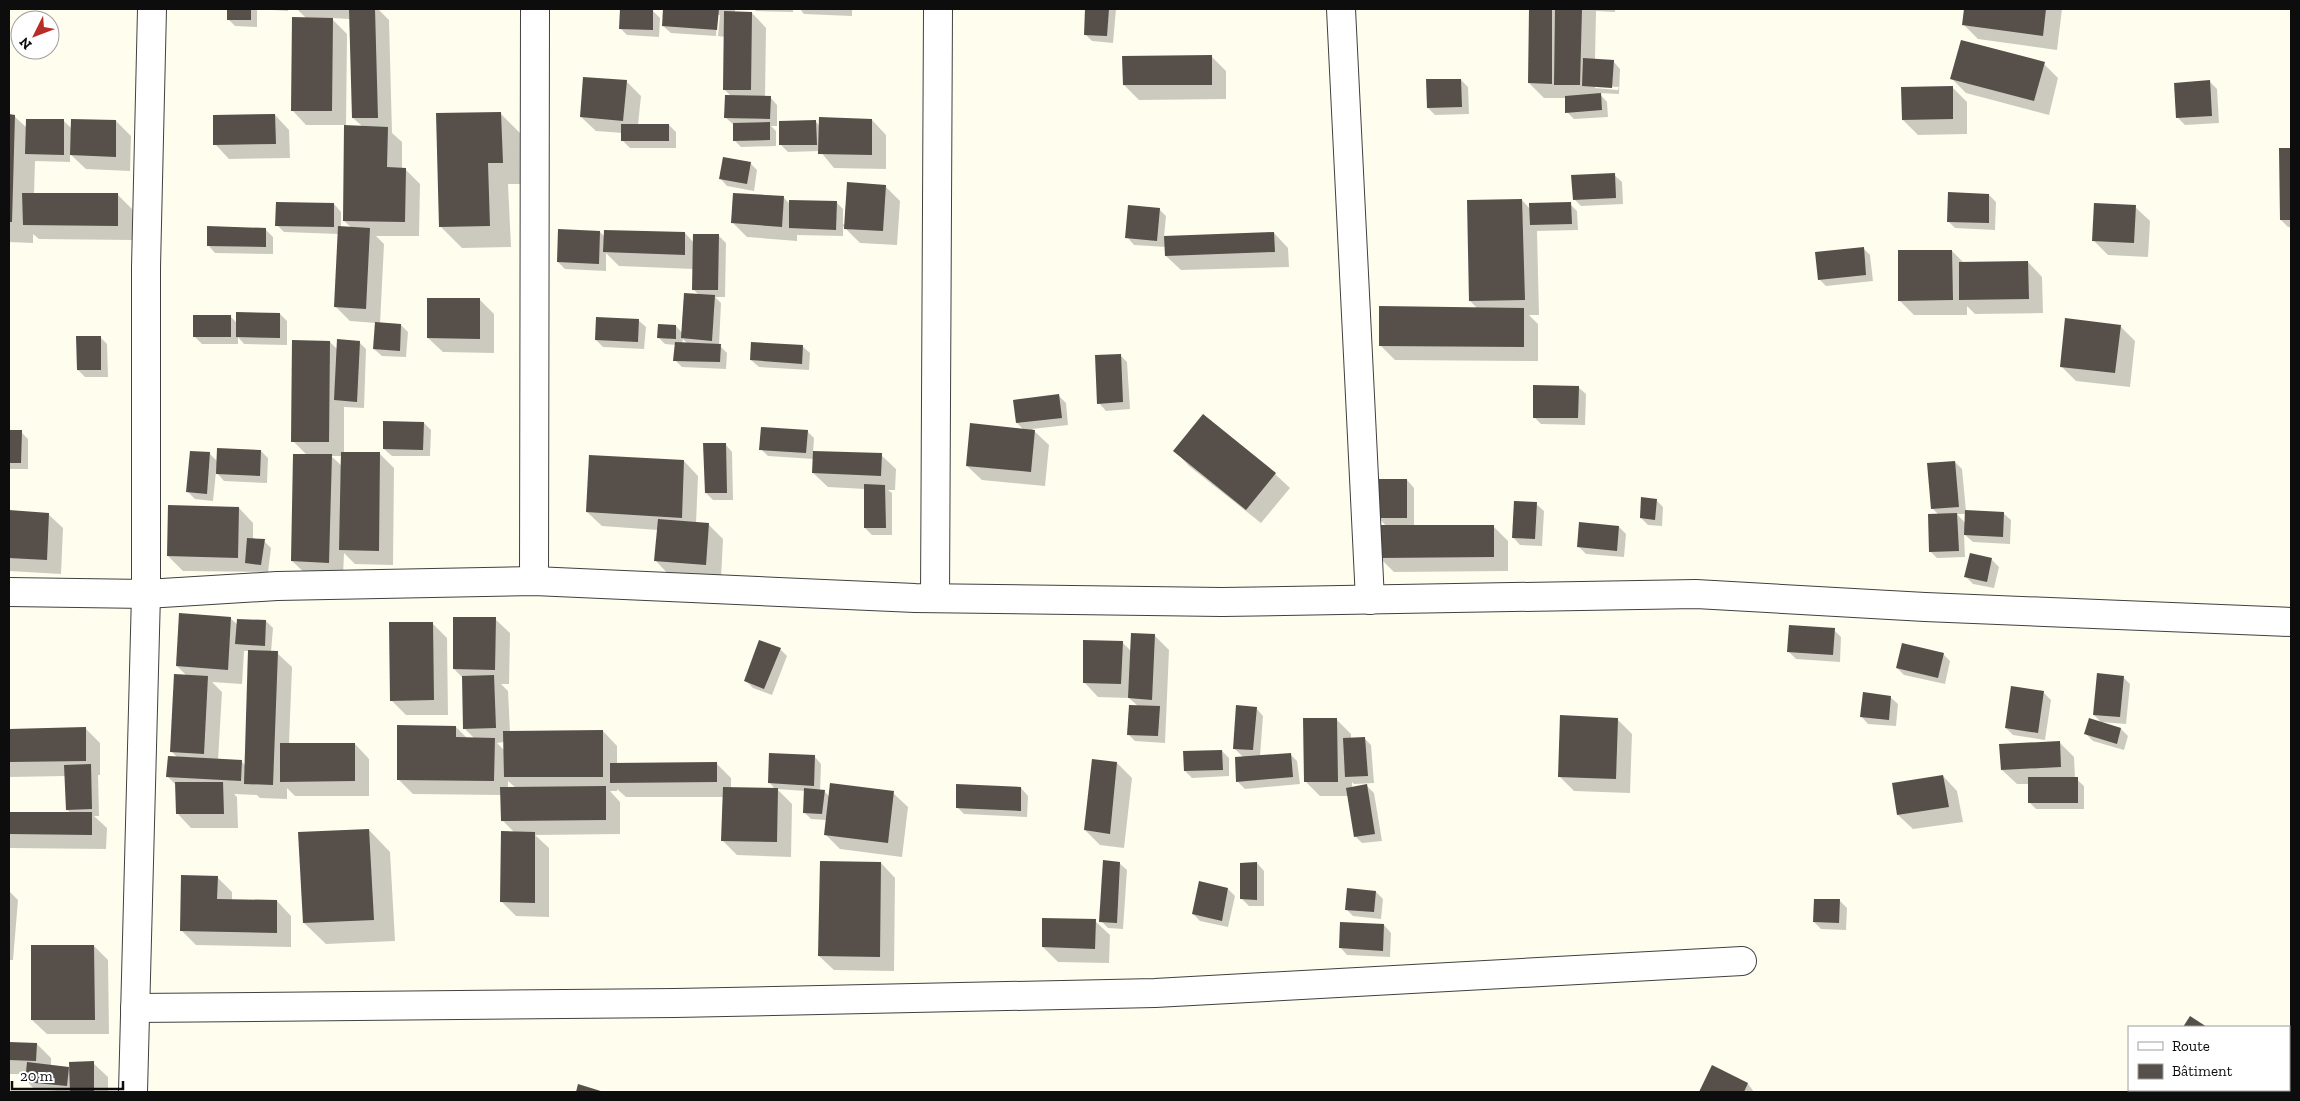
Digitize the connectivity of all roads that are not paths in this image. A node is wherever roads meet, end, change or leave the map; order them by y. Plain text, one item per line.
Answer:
1 (152, 9) edge
2 (535, 9) edge
3 (938, 9) edge
4 (1341, 9) edge
5 (534, 581) junction
6 (9, 592) edge
7 (146, 594) junction
8 (934, 598) junction
9 (1370, 600) junction
10 (2291, 622) edge
11 (1742, 961) dead end
12 (135, 1008) junction
13 (133, 1092) edge

1 - 7 street
2 - 5 street
3 - 8 street
4 - 9 street
5 - 7 street
5 - 8 street
6 - 7 street
7 - 12 street
8 - 9 street
9 - 10 street
11 - 12 street
12 - 13 street

